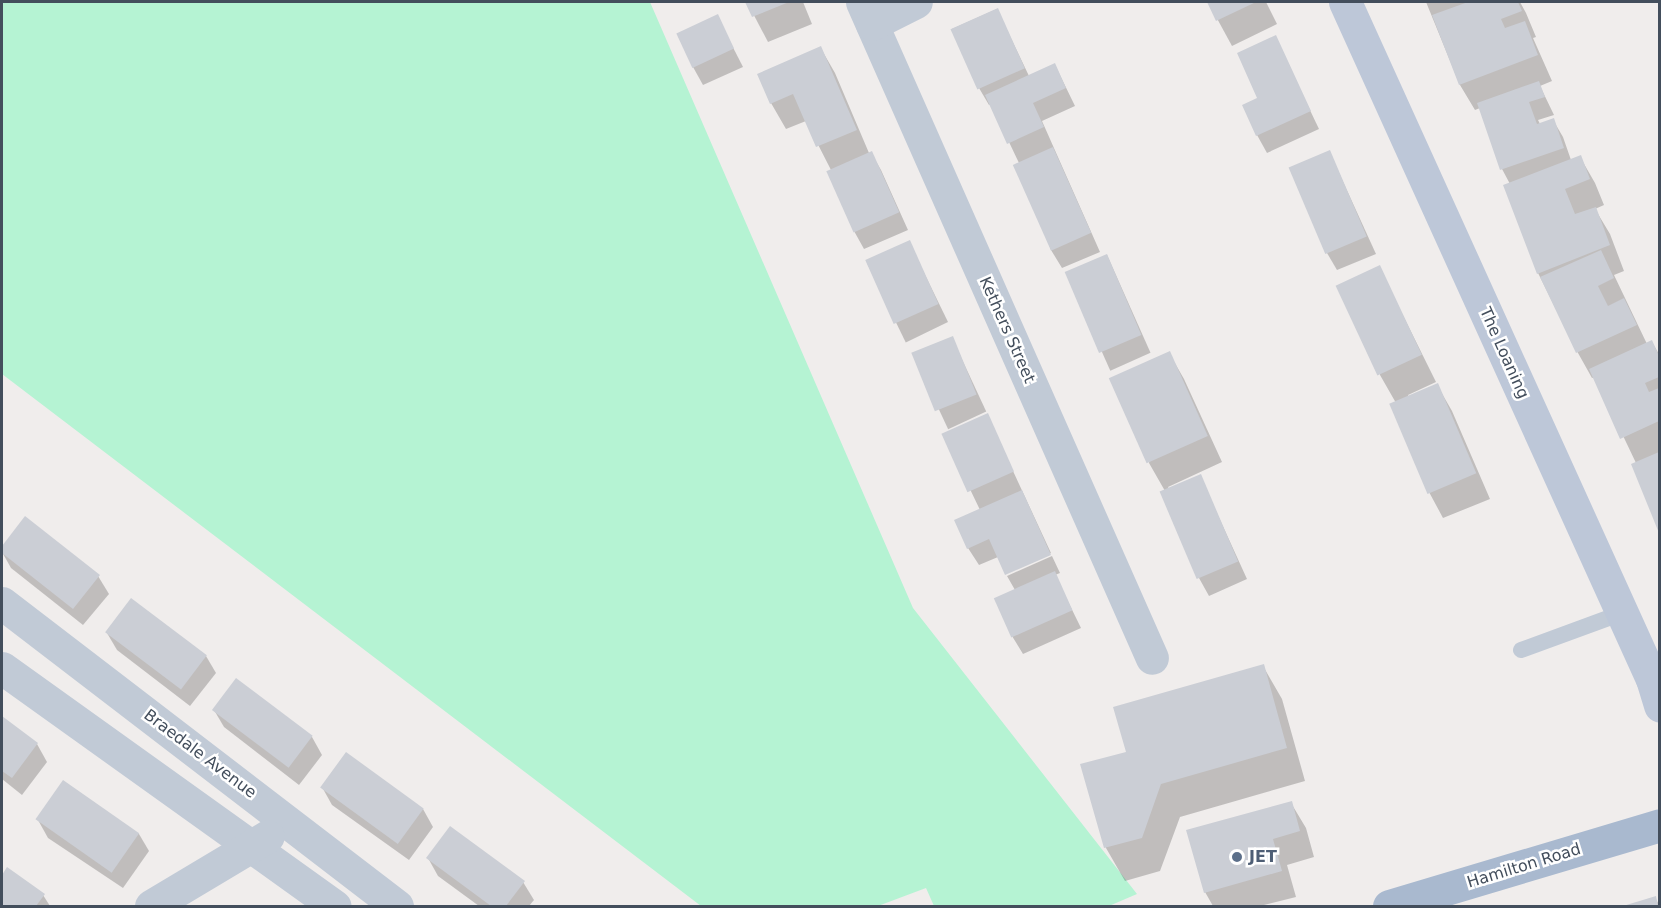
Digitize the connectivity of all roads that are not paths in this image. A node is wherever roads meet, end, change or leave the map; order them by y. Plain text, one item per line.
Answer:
1 (916, 2) edge
2 (1345, 2) edge
3 (867, 13) edge
4 (2, 603) edge
5 (1622, 614) junction
6 (1521, 650) dead end
7 (1152, 658) dead end
8 (2, 668) edge
9 (1659, 706) edge
10 (292, 825) junction
11 (1659, 825) edge
12 (251, 844) junction
13 (151, 906) edge
14 (335, 906) edge
15 (397, 906) edge
16 (1389, 906) edge

1 - 3 street
2 - 5 street, The Loaning
3 - 7 street, Kethers Street
4 - 10 street, Braedale Avenue
5 - 6 lane
5 - 9 street, The Loaning
8 - 12 street
10 - 12 street
10 - 15 street, Braedale Avenue
11 - 16 main road, Hamilton Road
12 - 13 street
12 - 14 street

